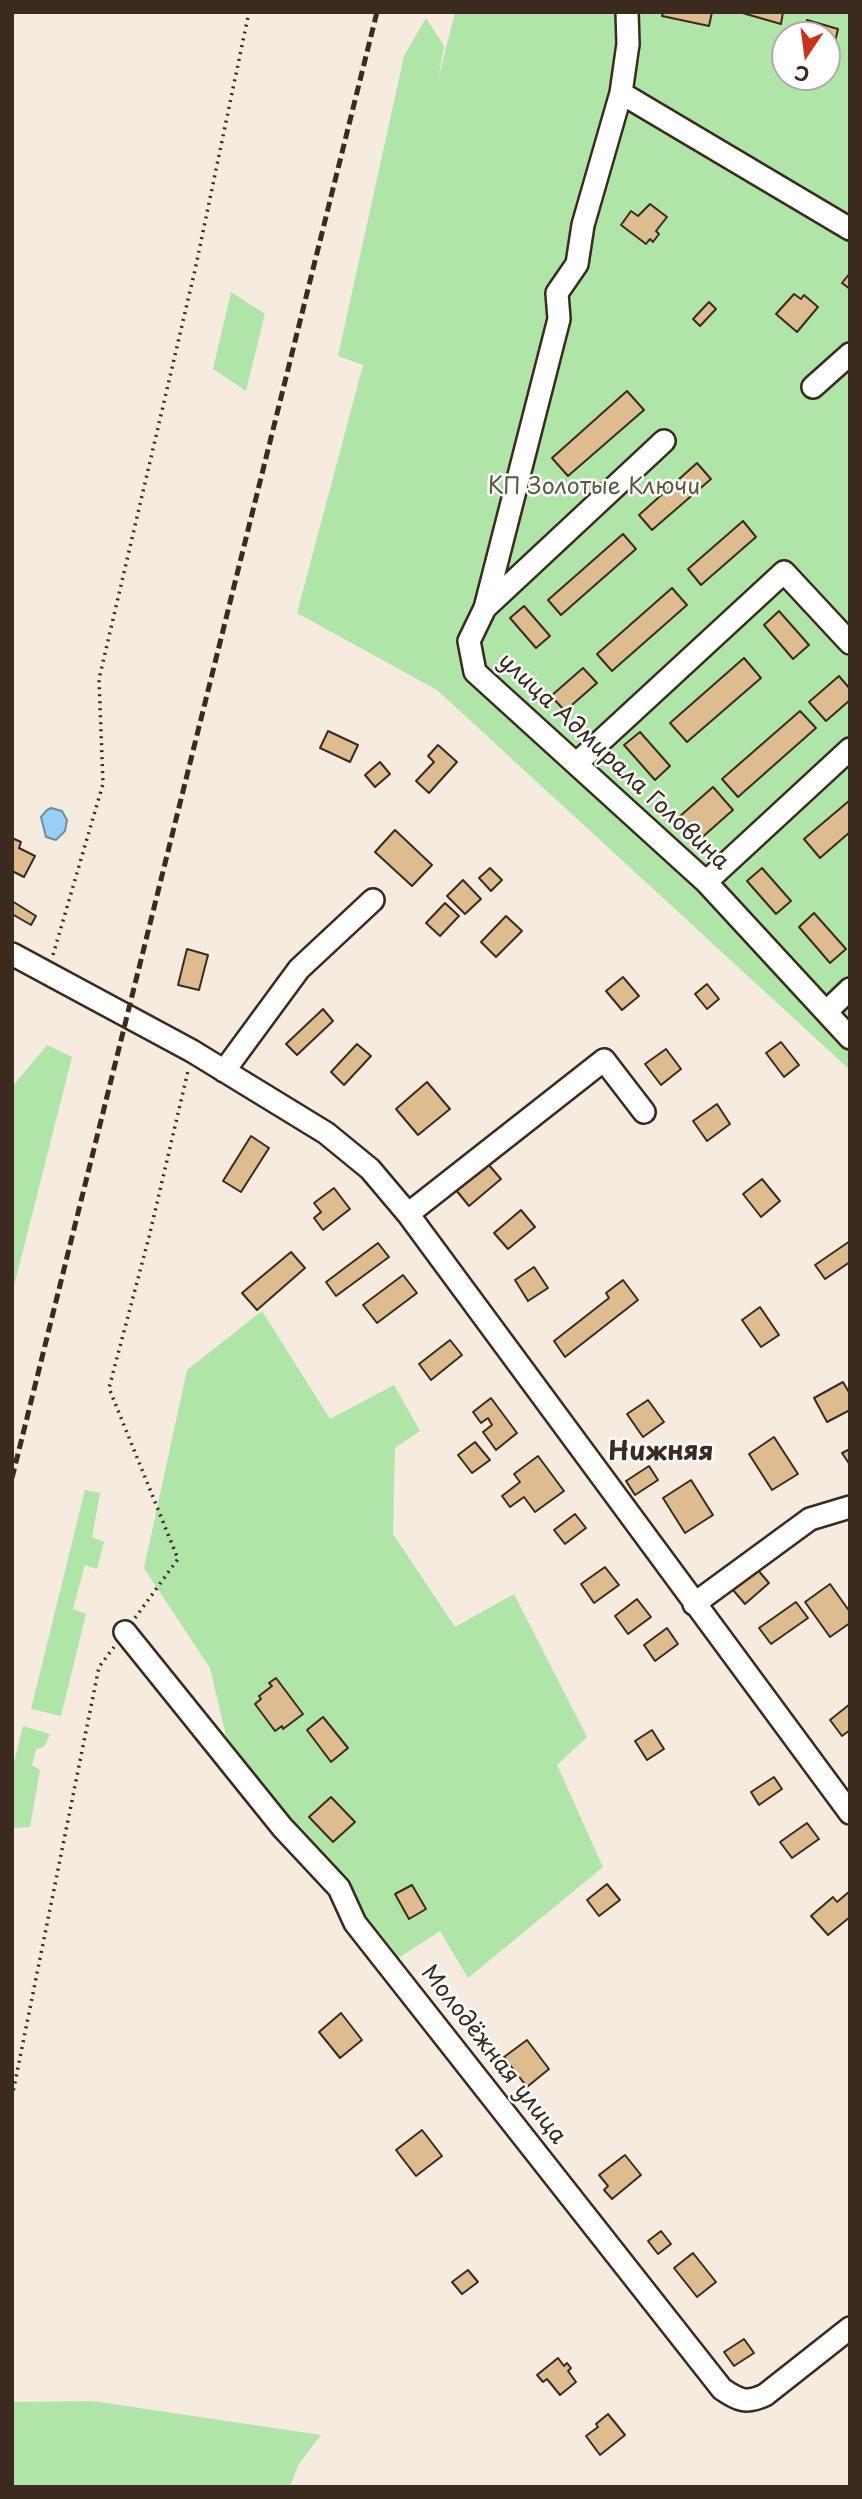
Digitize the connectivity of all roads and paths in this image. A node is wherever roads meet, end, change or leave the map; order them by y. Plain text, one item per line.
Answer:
1 (249, 12) edge
2 (626, 12) edge
3 (621, 93) junction
4 (850, 229) edge
5 (850, 354) edge
6 (813, 387) dead end
7 (664, 441) dead end
8 (485, 608) junction
9 (850, 643) edge
10 (850, 749) edge
11 (577, 763) junction
12 (706, 882) junction
13 (373, 900) dead end
14 (12, 954) edge
15 (47, 974) junction
16 (850, 989) edge
17 (825, 1012) junction
18 (850, 1038) edge
19 (224, 1071) junction
20 (185, 1085) dead end
21 (644, 1112) dead end
22 (408, 1214) junction
23 (850, 1507) edge
24 (694, 1604) junction
25 (125, 1632) junction
26 (850, 1813) edge
27 (12, 2097) edge
28 (850, 2328) edge

1 - 15 path
2 - 3 street, улица Адмирала Головина
3 - 4 street
3 - 8 street, улица Адмирала Головина
5 - 6 street
7 - 8 street
8 - 11 street, улица Адмирала Головина
9 - 11 street
10 - 12 street
11 - 12 street, улица Адмирала Головина
12 - 17 street, улица Адмирала Головина
13 - 19 street
14 - 15 street
15 - 19 street
16 - 17 street
17 - 18 street, улица Адмирала Головина
19 - 22 street
20 - 25 path
21 - 22 street
22 - 24 street
23 - 24 street
24 - 26 street
25 - 27 path
25 - 28 street, Молодёжная улица

